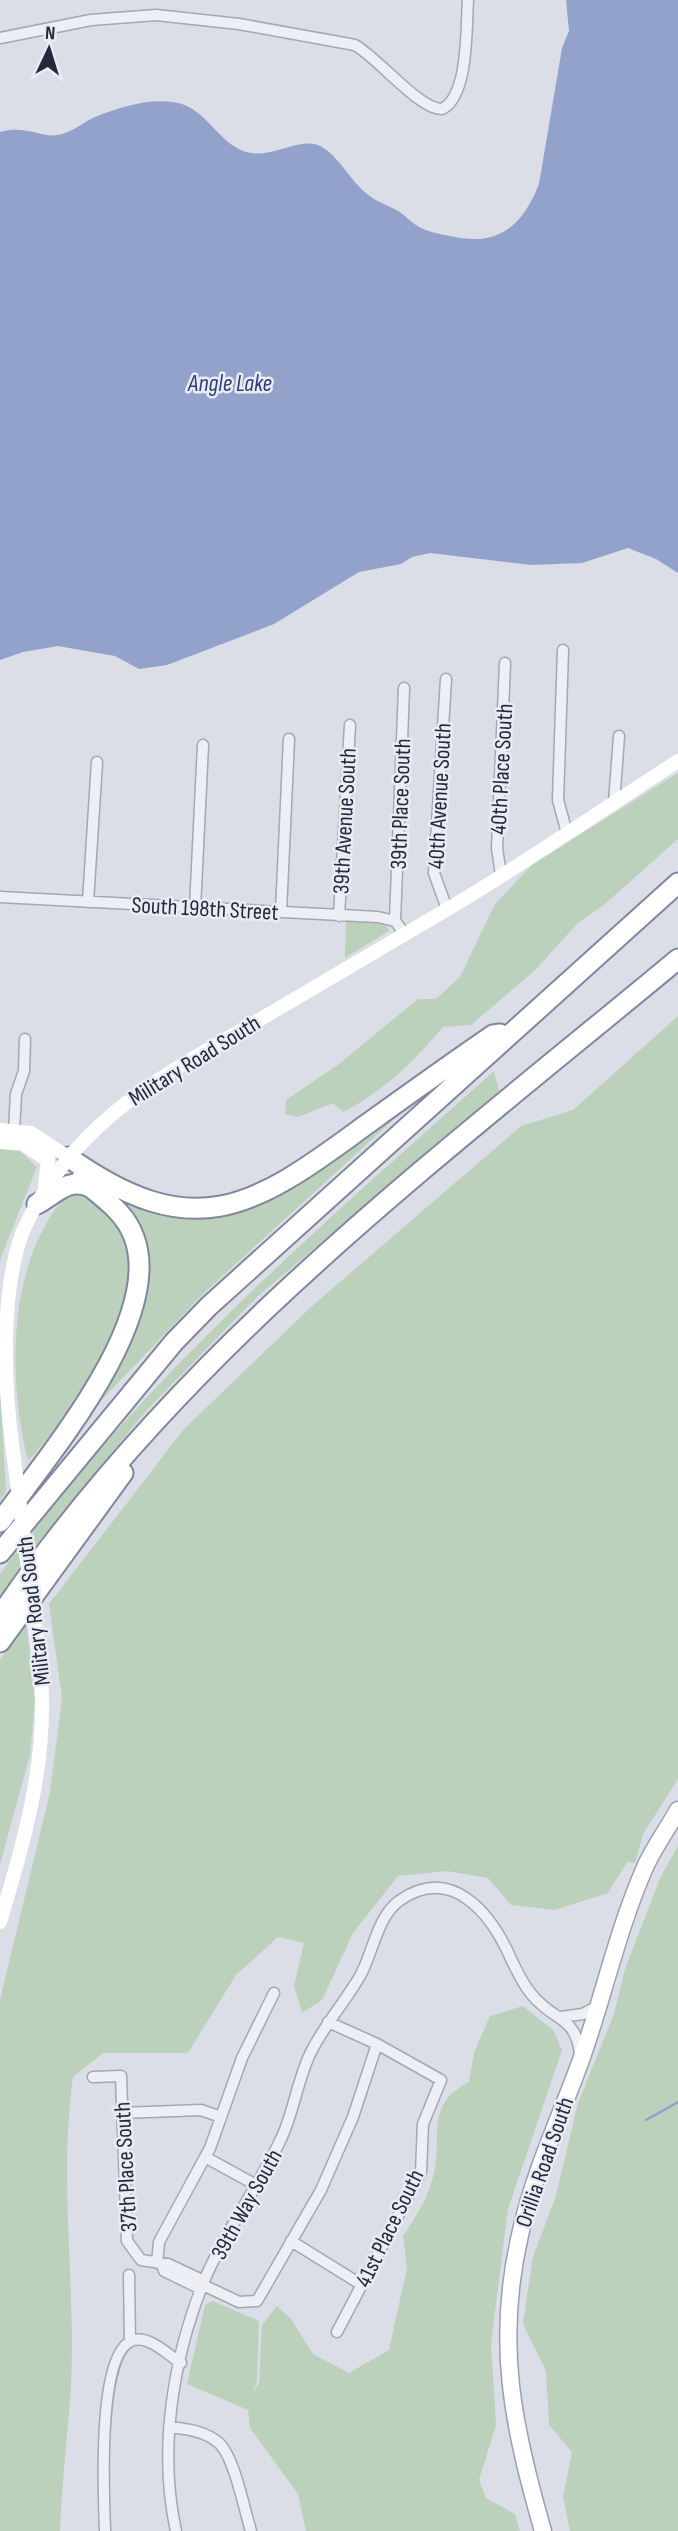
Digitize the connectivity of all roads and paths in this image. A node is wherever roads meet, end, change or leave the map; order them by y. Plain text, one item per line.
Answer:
1 (468, 0) edge
2 (0, 38) edge
3 (562, 650) dead end
4 (505, 663) dead end
5 (446, 679) dead end
6 (404, 688) dead end
7 (350, 725) dead end
8 (619, 736) dead end
9 (289, 738) dead end
10 (203, 745) dead end
11 (678, 761) edge
12 (97, 762) dead end
13 (614, 803) junction
14 (567, 833) junction
15 (501, 875) junction
16 (678, 883) edge
17 (0, 897) edge
18 (88, 902) junction
19 (195, 908) junction
20 (447, 909) junction
21 (281, 912) junction
22 (339, 916) junction
23 (394, 921) junction
24 (404, 933) junction
25 (678, 958) edge
26 (509, 1036) junction
27 (25, 1039) dead end
28 (7, 1130) edge
29 (0, 1142) edge
30 (68, 1157) junction
31 (90, 1187) junction
32 (41, 1197) junction
33 (157, 1420) junction
34 (0, 1522) edge
35 (0, 1553) edge
36 (0, 1616) edge
37 (0, 1642) edge
38 (678, 1810) edge
39 (0, 1922) edge
40 (274, 1993) dead end
41 (596, 2007) junction
42 (561, 2017) junction
43 (328, 2022) junction
44 (377, 2044) junction
45 (581, 2060) junction
46 (93, 2077) dead end
47 (122, 2113) junction
48 (221, 2117) junction
49 (205, 2157) junction
50 (256, 2185) junction
51 (291, 2241) junction
52 (159, 2264) junction
53 (129, 2275) dead end
54 (203, 2285) junction
55 (362, 2285) junction
56 (337, 2332) dead end
57 (130, 2341) junction
58 (181, 2363) junction
59 (169, 2427) junction
60 (105, 2531) edge
61 (176, 2531) edge
62 (251, 2531) edge
63 (543, 2531) edge

1 - 2 street
3 - 14 street
4 - 15 street, 40th Place South
5 - 20 street, 40th Avenue South
6 - 23 street, 39th Place South
7 - 22 street, 39th Avenue South
8 - 13 street
9 - 21 street
10 - 19 street
11 - 13 main road, Military Road South
12 - 18 street
13 - 14 main road, Military Road South
14 - 15 main road, Military Road South
15 - 20 main road, Military Road South
16 - 26 highway
17 - 18 street, South 198th Street
18 - 19 street, South 198th Street
19 - 21 street, South 198th Street
20 - 24 main road, Military Road South
21 - 22 street, South 198th Street
22 - 23 street, South 198th Street
23 - 24 street
24 - 30 main road, Military Road South
25 - 33 highway
26 - 30 highway
26 - 35 highway
27 - 28 street
28 - 30 main road
29 - 32 main road
30 - 31 highway
30 - 32 main road, Military Road South
31 - 32 highway
31 - 34 highway
32 - 39 main road, Military Road South, bridge
33 - 36 highway
33 - 37 highway
38 - 41 main road, Orillia Road South
40 - 48 street
41 - 42 street
41 - 45 main road, Orillia Road South
42 - 43 street, 39th Way South
42 - 45 street
43 - 44 street
43 - 50 street, 39th Way South
44 - 51 street
44 - 55 street, 41st Place South
45 - 63 main road, Orillia Road South
46 - 47 street, 37th Place South
47 - 48 street
47 - 52 street, 37th Place South
48 - 49 street
49 - 50 street
49 - 52 street
50 - 54 street, 39th Way South
51 - 54 street, 37th Place South
51 - 55 street
52 - 54 street, 37th Place South
53 - 57 street
54 - 58 street, 39th Way South
55 - 56 street, 41st Place South
57 - 58 street
57 - 60 street
58 - 59 street, 39th Way South
59 - 61 street, 39th Way South
59 - 62 street

